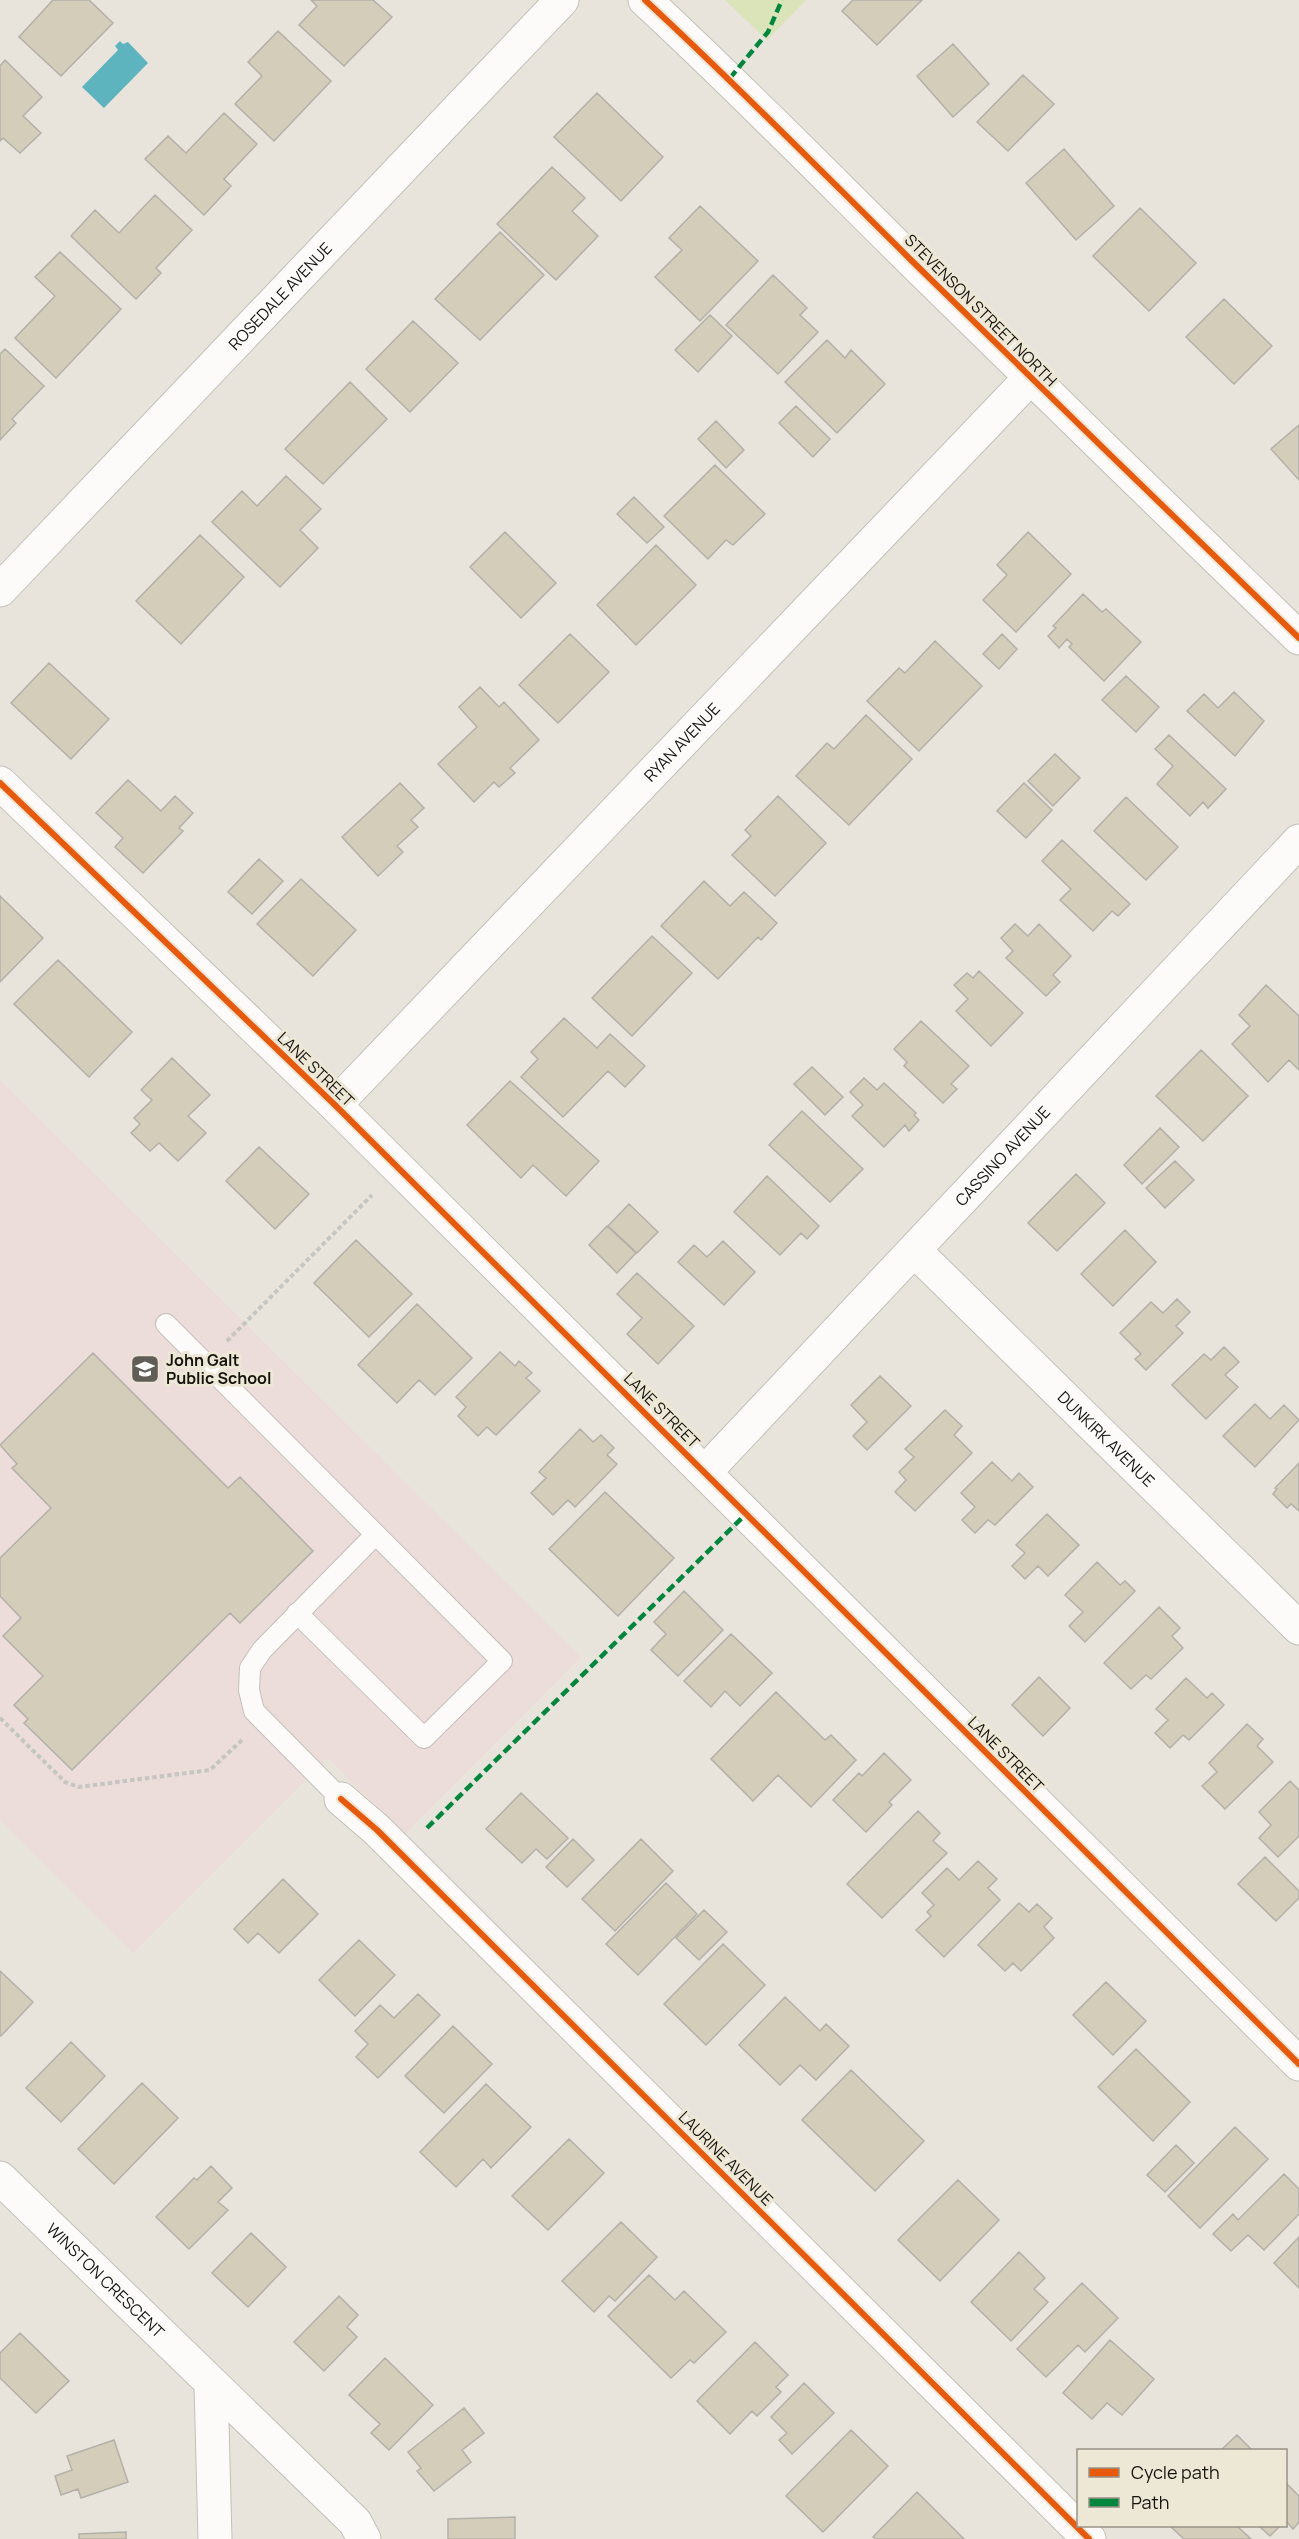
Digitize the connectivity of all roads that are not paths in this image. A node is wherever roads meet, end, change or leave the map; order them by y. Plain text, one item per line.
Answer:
1 (561, 0) edge
2 (645, 0) edge
3 (1030, 378) junction
4 (0, 590) edge
5 (1299, 638) edge
6 (0, 783) edge
7 (1299, 841) edge
8 (335, 1105) junction
9 (915, 1251) junction
10 (166, 1324) dead end
11 (705, 1472) junction
12 (375, 1535) junction
13 (297, 1613) junction
14 (1299, 1628) edge
15 (341, 1799) joint
16 (1299, 2064) edge
17 (0, 2178) edge
18 (211, 2384) junction
19 (215, 2539) edge
20 (364, 2539) edge
21 (1089, 2539) edge

1 - 4 street, ROSEDALE AVENUE
2 - 3 street, STEVENSON STREET NORTH
3 - 5 street, STEVENSON STREET NORTH
3 - 8 street, RYAN AVENUE
6 - 8 street, LANE STREET
7 - 9 street, CASSINO AVENUE
8 - 11 street, LANE STREET
9 - 11 street, CASSINO AVENUE
9 - 14 street, DUNKIRK AVENUE
10 - 12 lane
11 - 16 street, LANE STREET
12 - 13 lane
12 - 13 lane
13 - 15 lane
15 - 21 street, LAURINE AVENUE
17 - 18 street, WINSTON CRESCENT
18 - 19 street
18 - 20 street, WINSTON CRESCENT

